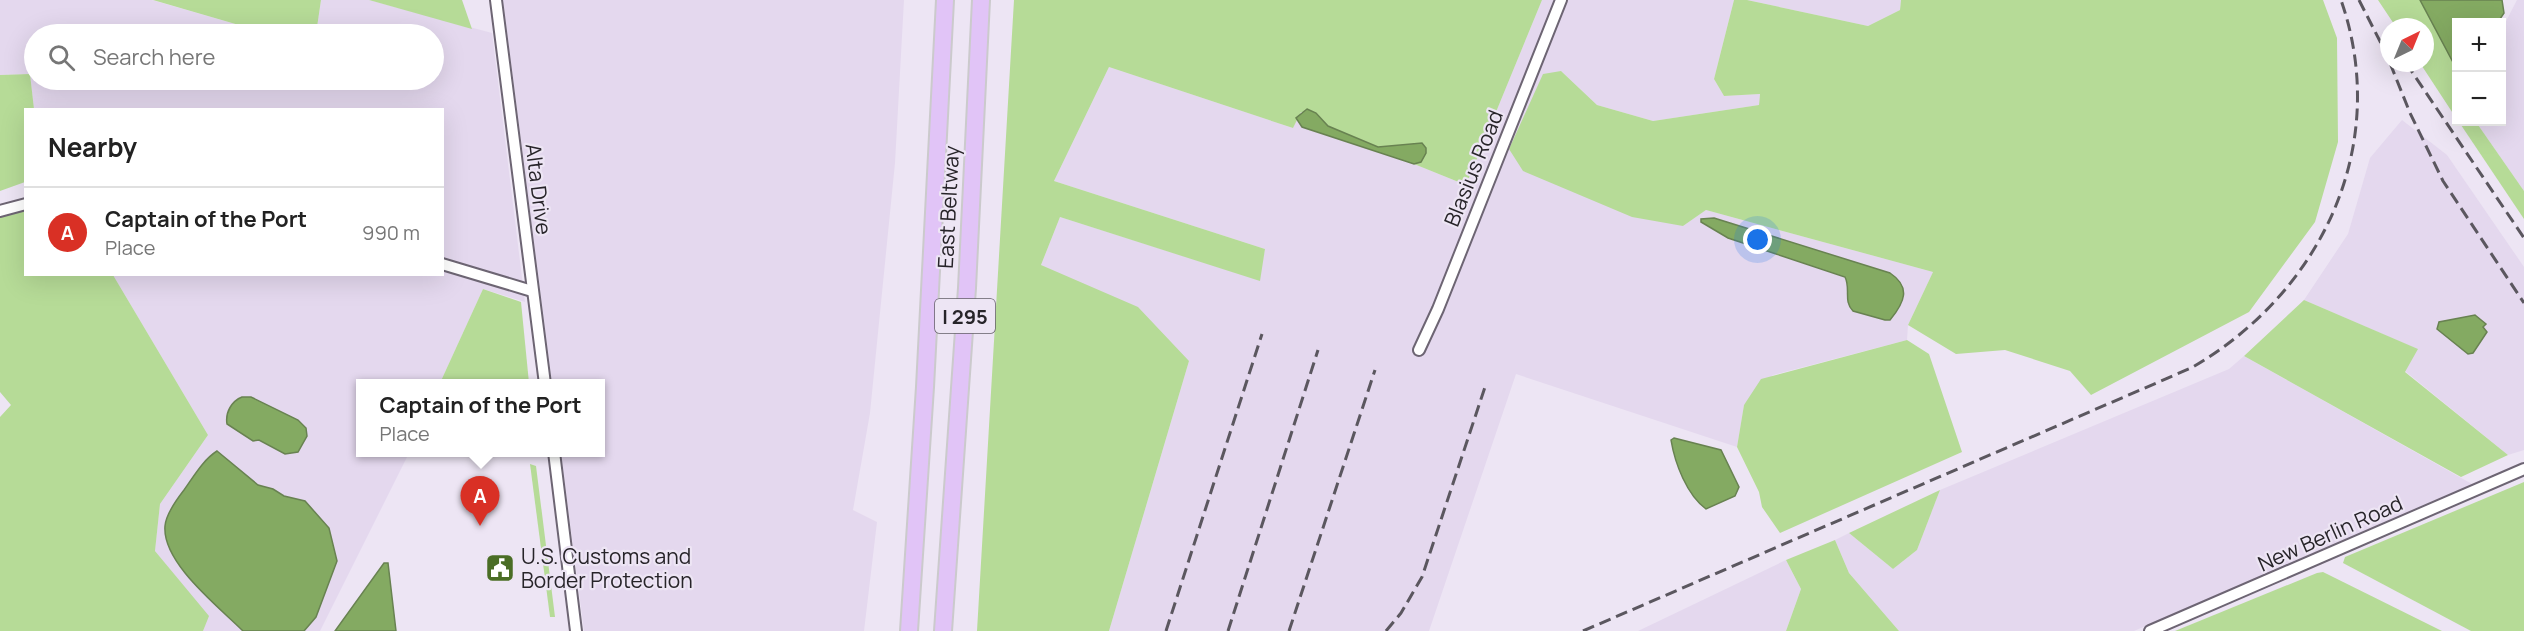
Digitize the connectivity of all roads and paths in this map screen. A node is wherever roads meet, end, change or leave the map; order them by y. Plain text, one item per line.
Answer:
1 (496, 0) edge
2 (945, 0) edge
3 (981, 0) edge
4 (1561, 0) edge
5 (24, 205) edge
6 (0, 211) edge
7 (444, 265) edge
8 (532, 291) junction
9 (1419, 350) dead end
10 (544, 379) edge
11 (554, 457) edge
12 (2524, 469) edge
13 (576, 631) edge
14 (909, 631) edge
15 (943, 631) edge
16 (2150, 631) edge

1 - 8 street, Alta Drive
2 - 14 highway, East Beltway / I 295
3 - 15 highway, East Beltway / I 295
4 - 9 street, Blasius Road
5 - 6 street
7 - 8 street
8 - 10 street, Alta Drive
11 - 13 street
12 - 16 street, New Berlin Road

